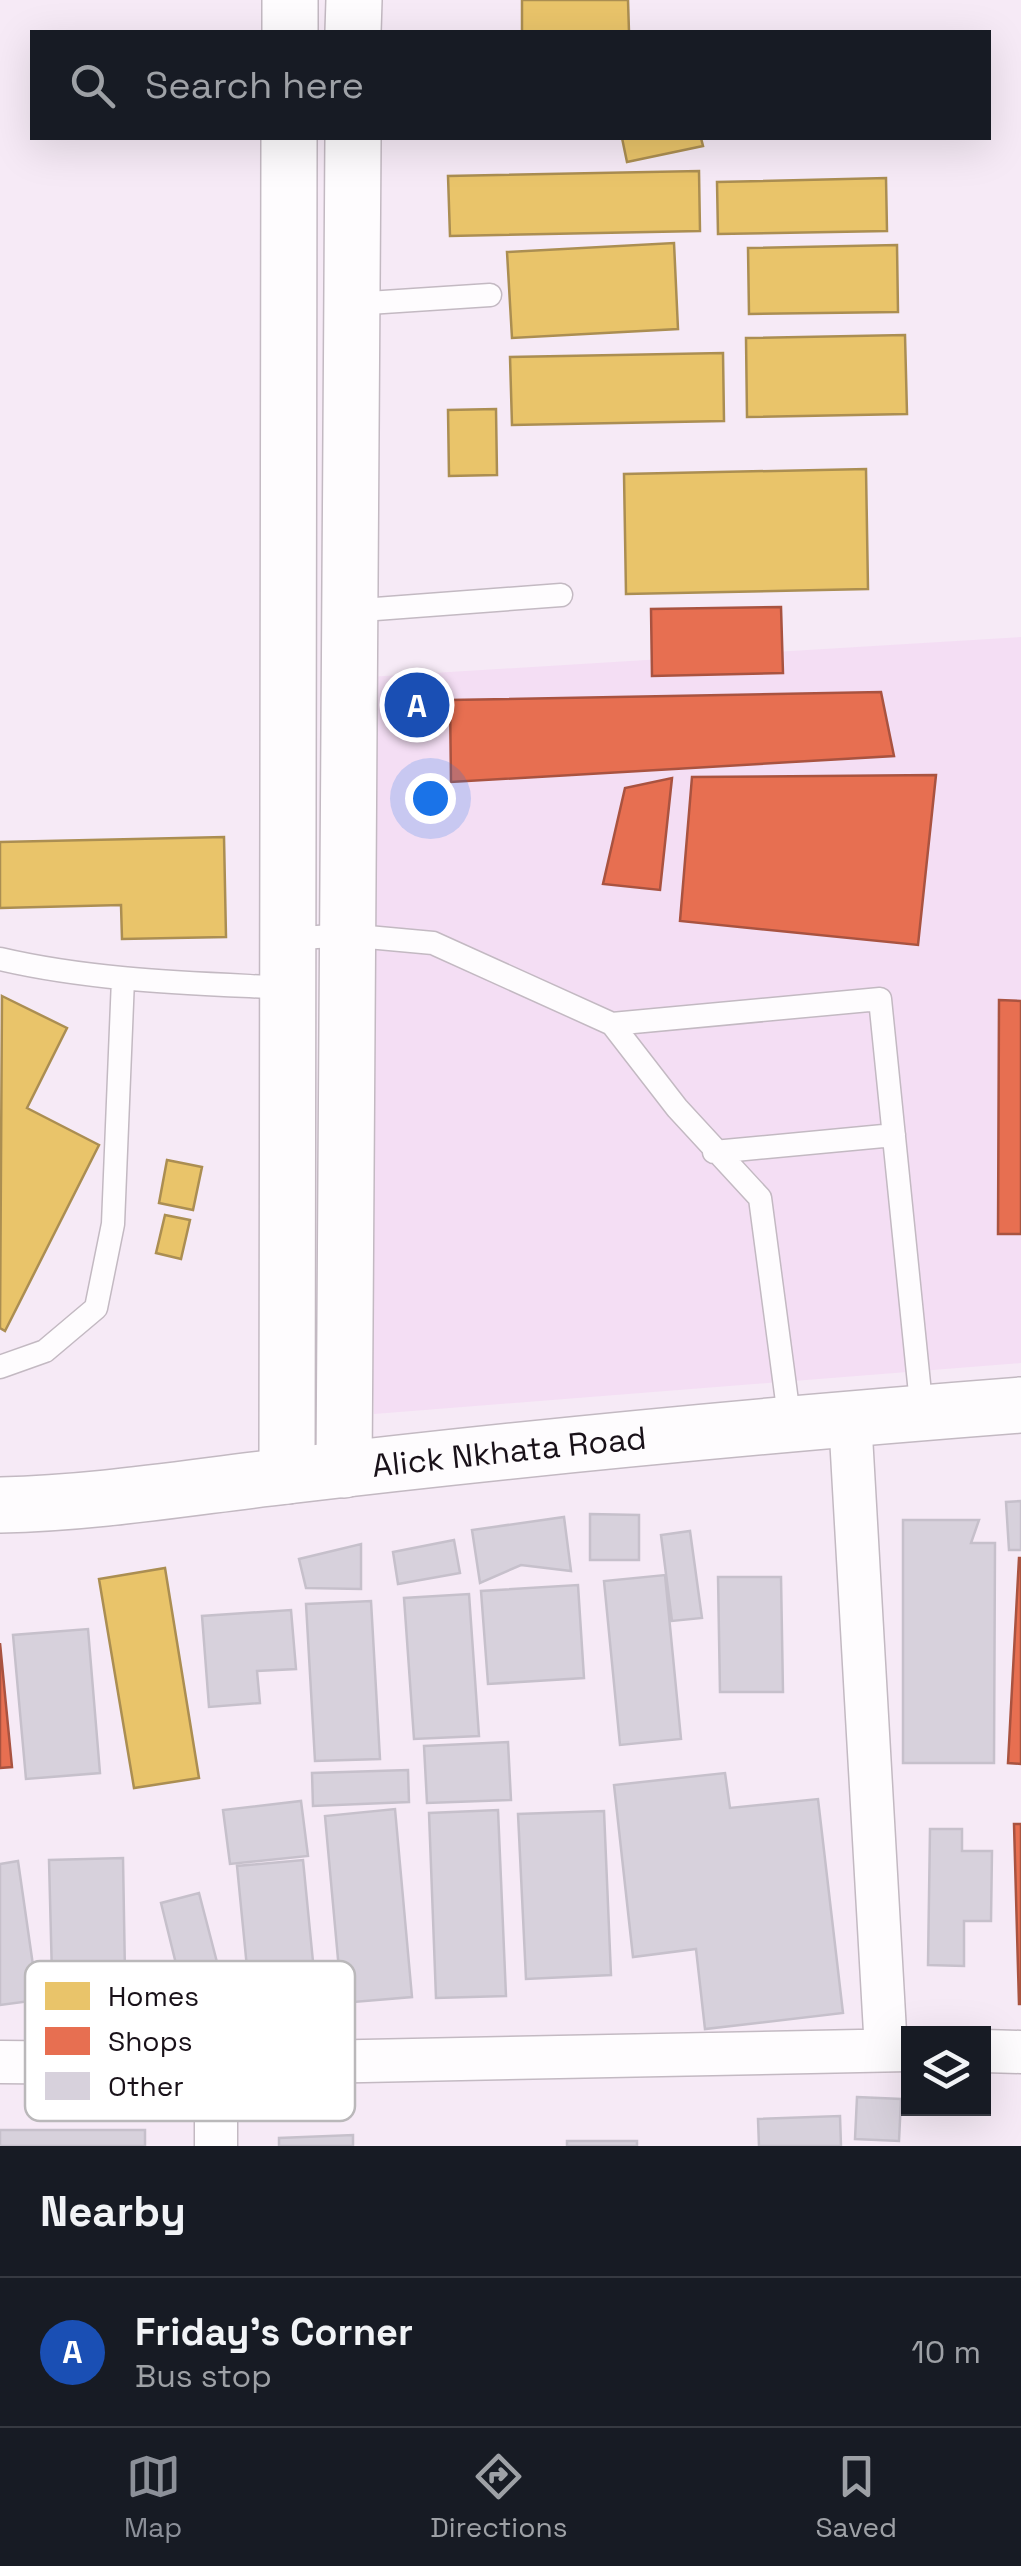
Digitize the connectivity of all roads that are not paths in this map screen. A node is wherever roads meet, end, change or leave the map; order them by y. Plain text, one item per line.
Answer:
1 (290, 0) edge
2 (354, 0) edge
3 (290, 30) edge
4 (354, 30) edge
5 (289, 140) edge
6 (353, 140) edge
7 (490, 295) dead end
8 (353, 304) junction
9 (562, 595) dead end
10 (349, 611) junction
11 (346, 935) junction
12 (0, 959) edge
13 (288, 963) junction
14 (123, 979) junction
15 (612, 1024) junction
16 (894, 1134) junction
17 (714, 1152) junction
18 (0, 1367) edge
19 (1021, 1405) edge
20 (922, 1413) junction
21 (850, 1418) junction
22 (790, 1424) junction
23 (344, 1470) junction
24 (287, 1476) junction
25 (0, 1505) edge
26 (897, 2050) edge
27 (991, 2052) edge
28 (1021, 2052) edge
29 (355, 2061) edge
30 (0, 2062) edge
31 (25, 2062) edge

1 - 3 main road
2 - 4 main road
5 - 13 main road
6 - 8 main road
7 - 8 lane
8 - 10 main road
9 - 10 lane
10 - 11 main road
11 - 13 lane
11 - 15 lane
11 - 23 main road
12 - 14 lane
13 - 14 lane
13 - 24 main road
14 - 18 lane
15 - 16 lane
15 - 17 lane
16 - 17 lane
16 - 20 lane
17 - 22 lane
19 - 20 main road, Alick Nkhata Road
20 - 21 main road, Alick Nkhata Road
21 - 22 main road, Alick Nkhata Road
21 - 26 street
22 - 23 main road, Alick Nkhata Road
23 - 24 main road, Alick Nkhata Road
24 - 25 main road, Alick Nkhata Road
26 - 29 street
27 - 28 street
30 - 31 street

